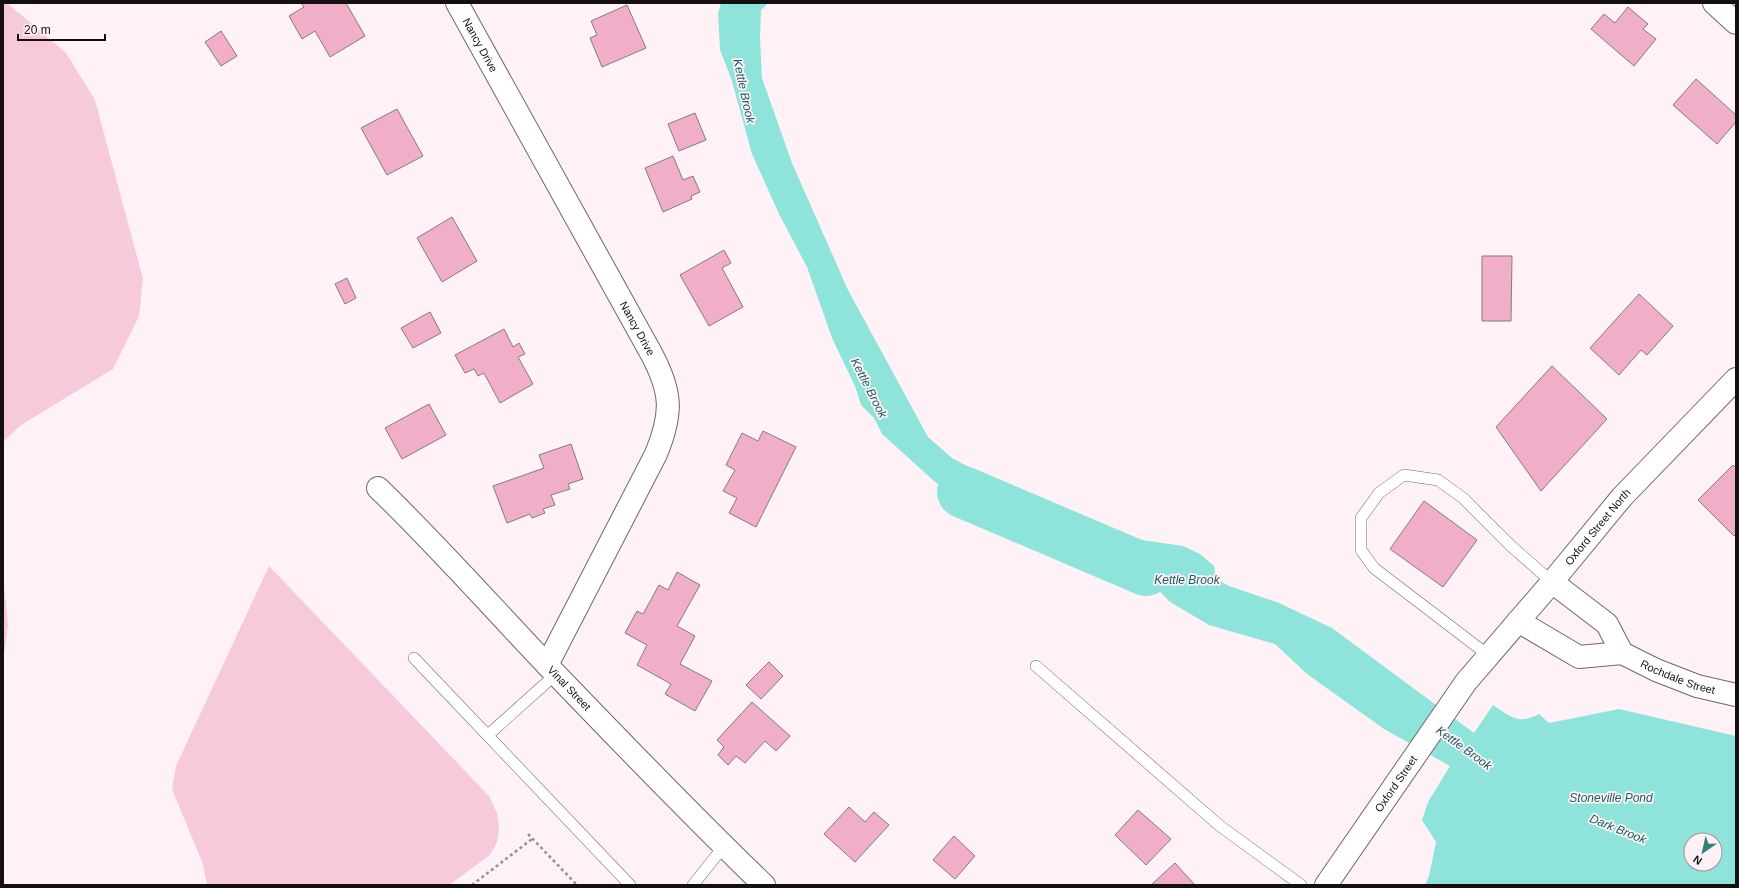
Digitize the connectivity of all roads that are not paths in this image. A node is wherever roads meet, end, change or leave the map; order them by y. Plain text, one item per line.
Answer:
1 (457, 3) edge
2 (1714, 3) edge
3 (1736, 22) edge
4 (1736, 379) edge
5 (378, 488) dead end
6 (1552, 582) junction
7 (1518, 621) junction
8 (1622, 653) junction
9 (1488, 655) junction
10 (414, 658) dead end
11 (1036, 666) dead end
12 (551, 670) junction
13 (1466, 682) joint
14 (1736, 695) edge
15 (488, 735) junction
16 (724, 846) junction
17 (631, 885) edge
18 (693, 885) edge
19 (764, 885) edge
20 (1301, 885) edge
21 (1326, 885) edge

1 - 12 street, Nancy Drive
2 - 3 street
4 - 6 street, Oxford Street North
5 - 12 street, Vinal Street
6 - 7 street, Oxford Street North
6 - 8 street
6 - 9 lane
7 - 8 street
7 - 9 street, Oxford Street North
8 - 14 street, Rochdale Street
9 - 13 street, Oxford Street North
10 - 15 lane
11 - 20 lane
12 - 15 lane
12 - 16 street, Vinal Street
13 - 21 street, Oxford Street
15 - 17 lane
16 - 18 lane
16 - 19 street, Vinal Street

